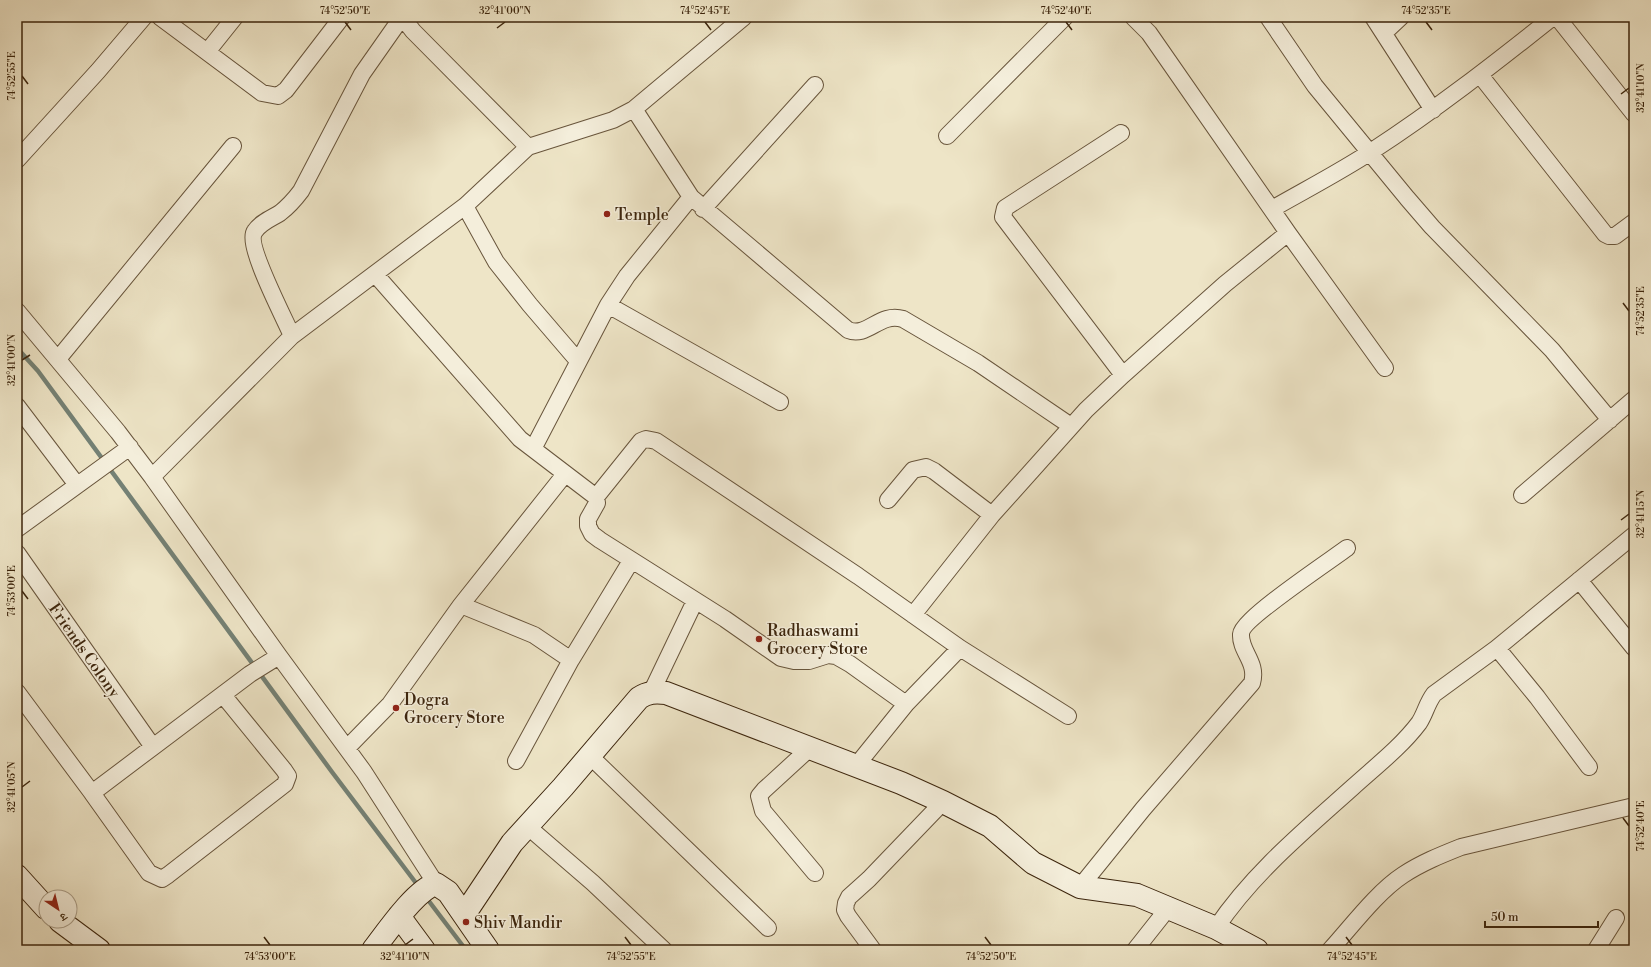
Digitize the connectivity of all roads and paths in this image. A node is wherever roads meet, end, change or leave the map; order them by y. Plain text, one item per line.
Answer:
1 (144, 17) edge
2 (160, 17) edge
3 (235, 17) edge
4 (342, 17) edge
5 (744, 17) edge
6 (1065, 17) edge
7 (1133, 17) edge
8 (1268, 17) edge
9 (1373, 17) edge
10 (1401, 17) edge
11 (1553, 17) edge
12 (1557, 17) edge
13 (403, 18) edge
14 (1384, 33) junction
15 (207, 52) junction
16 (1480, 75) junction
17 (815, 85) dead end
18 (634, 110) junction
19 (1433, 110) junction
20 (1634, 114) edge
21 (1121, 133) dead end
22 (947, 136) dead end
23 (233, 146) dead end
24 (528, 147) junction
25 (1370, 152) junction
26 (17, 160) edge
27 (691, 196) junction
28 (465, 206) junction
29 (703, 209) junction
30 (1272, 209) junction
31 (1634, 222) edge
32 (1288, 233) junction
33 (375, 274) junction
34 (608, 305) junction
35 (17, 311) edge
36 (292, 336) junction
37 (58, 359) junction
38 (578, 361) junction
39 (1385, 368) dead end
40 (1123, 375) junction
41 (1634, 400) edge
42 (780, 402) dead end
43 (17, 406) edge
44 (1610, 420) junction
45 (1071, 426) junction
46 (130, 447) junction
47 (533, 449) junction
48 (564, 474) junction
49 (152, 477) junction
50 (77, 485) junction
51 (1522, 495) dead end
52 (596, 497) junction
53 (888, 500) dead end
54 (992, 515) junction
55 (17, 529) edge
56 (1634, 535) edge
57 (1348, 548) dead end
58 (17, 552) edge
59 (631, 561) junction
60 (1579, 580) junction
61 (695, 601) junction
62 (461, 605) junction
63 (913, 615) junction
64 (960, 648) junction
65 (1497, 648) junction
66 (1634, 648) edge
67 (279, 656) junction
68 (572, 660) junction
69 (17, 692) edge
70 (652, 693) junction
71 (223, 695) junction
72 (906, 704) junction
73 (1068, 716) dead end
74 (153, 747) junction
75 (347, 748) junction
76 (810, 748) junction
77 (590, 756) junction
78 (516, 761) dead end
79 (856, 766) junction
80 (1589, 767) dead end
81 (92, 793) junction
82 (943, 802) junction
83 (1634, 806) edge
84 (527, 826) junction
85 (815, 873) dead end
86 (17, 876) edge
87 (433, 885) junction
88 (1080, 888) junction
89 (38, 899) edge
90 (1169, 907) junction
91 (403, 911) junction
92 (464, 915) junction
93 (1616, 918) dead end
94 (768, 928) dead end
95 (1216, 928) junction
96 (71, 929) edge
97 (99, 950) edge
98 (373, 950) edge
99 (424, 950) edge
100 (488, 950) edge
101 (664, 950) edge
102 (874, 950) edge
103 (1136, 950) edge
104 (1257, 950) edge
105 (1330, 950) edge
106 (1596, 950) edge

1 - 26 street
2 - 15 street
3 - 15 street
4 - 15 street
5 - 18 street
6 - 22 street
7 - 30 street
8 - 25 street
9 - 14 street
10 - 14 street
11 - 16 street
12 - 20 street
13 - 24 street
13 - 36 street
14 - 19 street
16 - 19 street
16 - 31 street
17 - 29 street
18 - 24 street
18 - 27 street
19 - 25 street
21 - 40 street
23 - 37 street
24 - 28 street
25 - 30 street
25 - 44 street
27 - 29 street
27 - 34 street
28 - 33 street
28 - 38 street
29 - 45 street
30 - 32 street
32 - 39 street
32 - 40 street
33 - 36 street
33 - 47 street
34 - 38 street
34 - 42 street
35 - 37 street
36 - 49 street
37 - 46 street
38 - 47 street
40 - 45 street
41 - 44 street
43 - 50 street
44 - 51 street
45 - 54 street
46 - 49 street
46 - 50 street
47 - 48 street
48 - 52 street
48 - 62 street
49 - 67 street
50 - 55 street
52 - 59 street
52 - 63 street
53 - 54 street
54 - 63 street
56 - 60 street
57 - 88 street
58 - 74 street, Friends Colony
59 - 61 street
59 - 68 street
60 - 65 street
60 - 66 street
61 - 70 street
61 - 72 street
62 - 68 street
62 - 75 street
63 - 64 street
64 - 72 street
64 - 73 street
65 - 80 street
65 - 95 street
67 - 71 street
67 - 75 street
68 - 78 street
69 - 81 street
70 - 76 street
70 - 77 street
71 - 74 street
71 - 81 street
72 - 79 street
74 - 81 street
75 - 87 street
76 - 79 street
76 - 85 street
77 - 84 street
77 - 94 street
79 - 82 street
82 - 88 street
82 - 102 street
83 - 105 street
84 - 92 street
84 - 101 street
86 - 89 street
87 - 91 street
87 - 92 street
88 - 90 street
90 - 95 street
90 - 103 street
91 - 98 street
91 - 99 street
92 - 100 street
93 - 106 street
95 - 104 street
96 - 97 street

